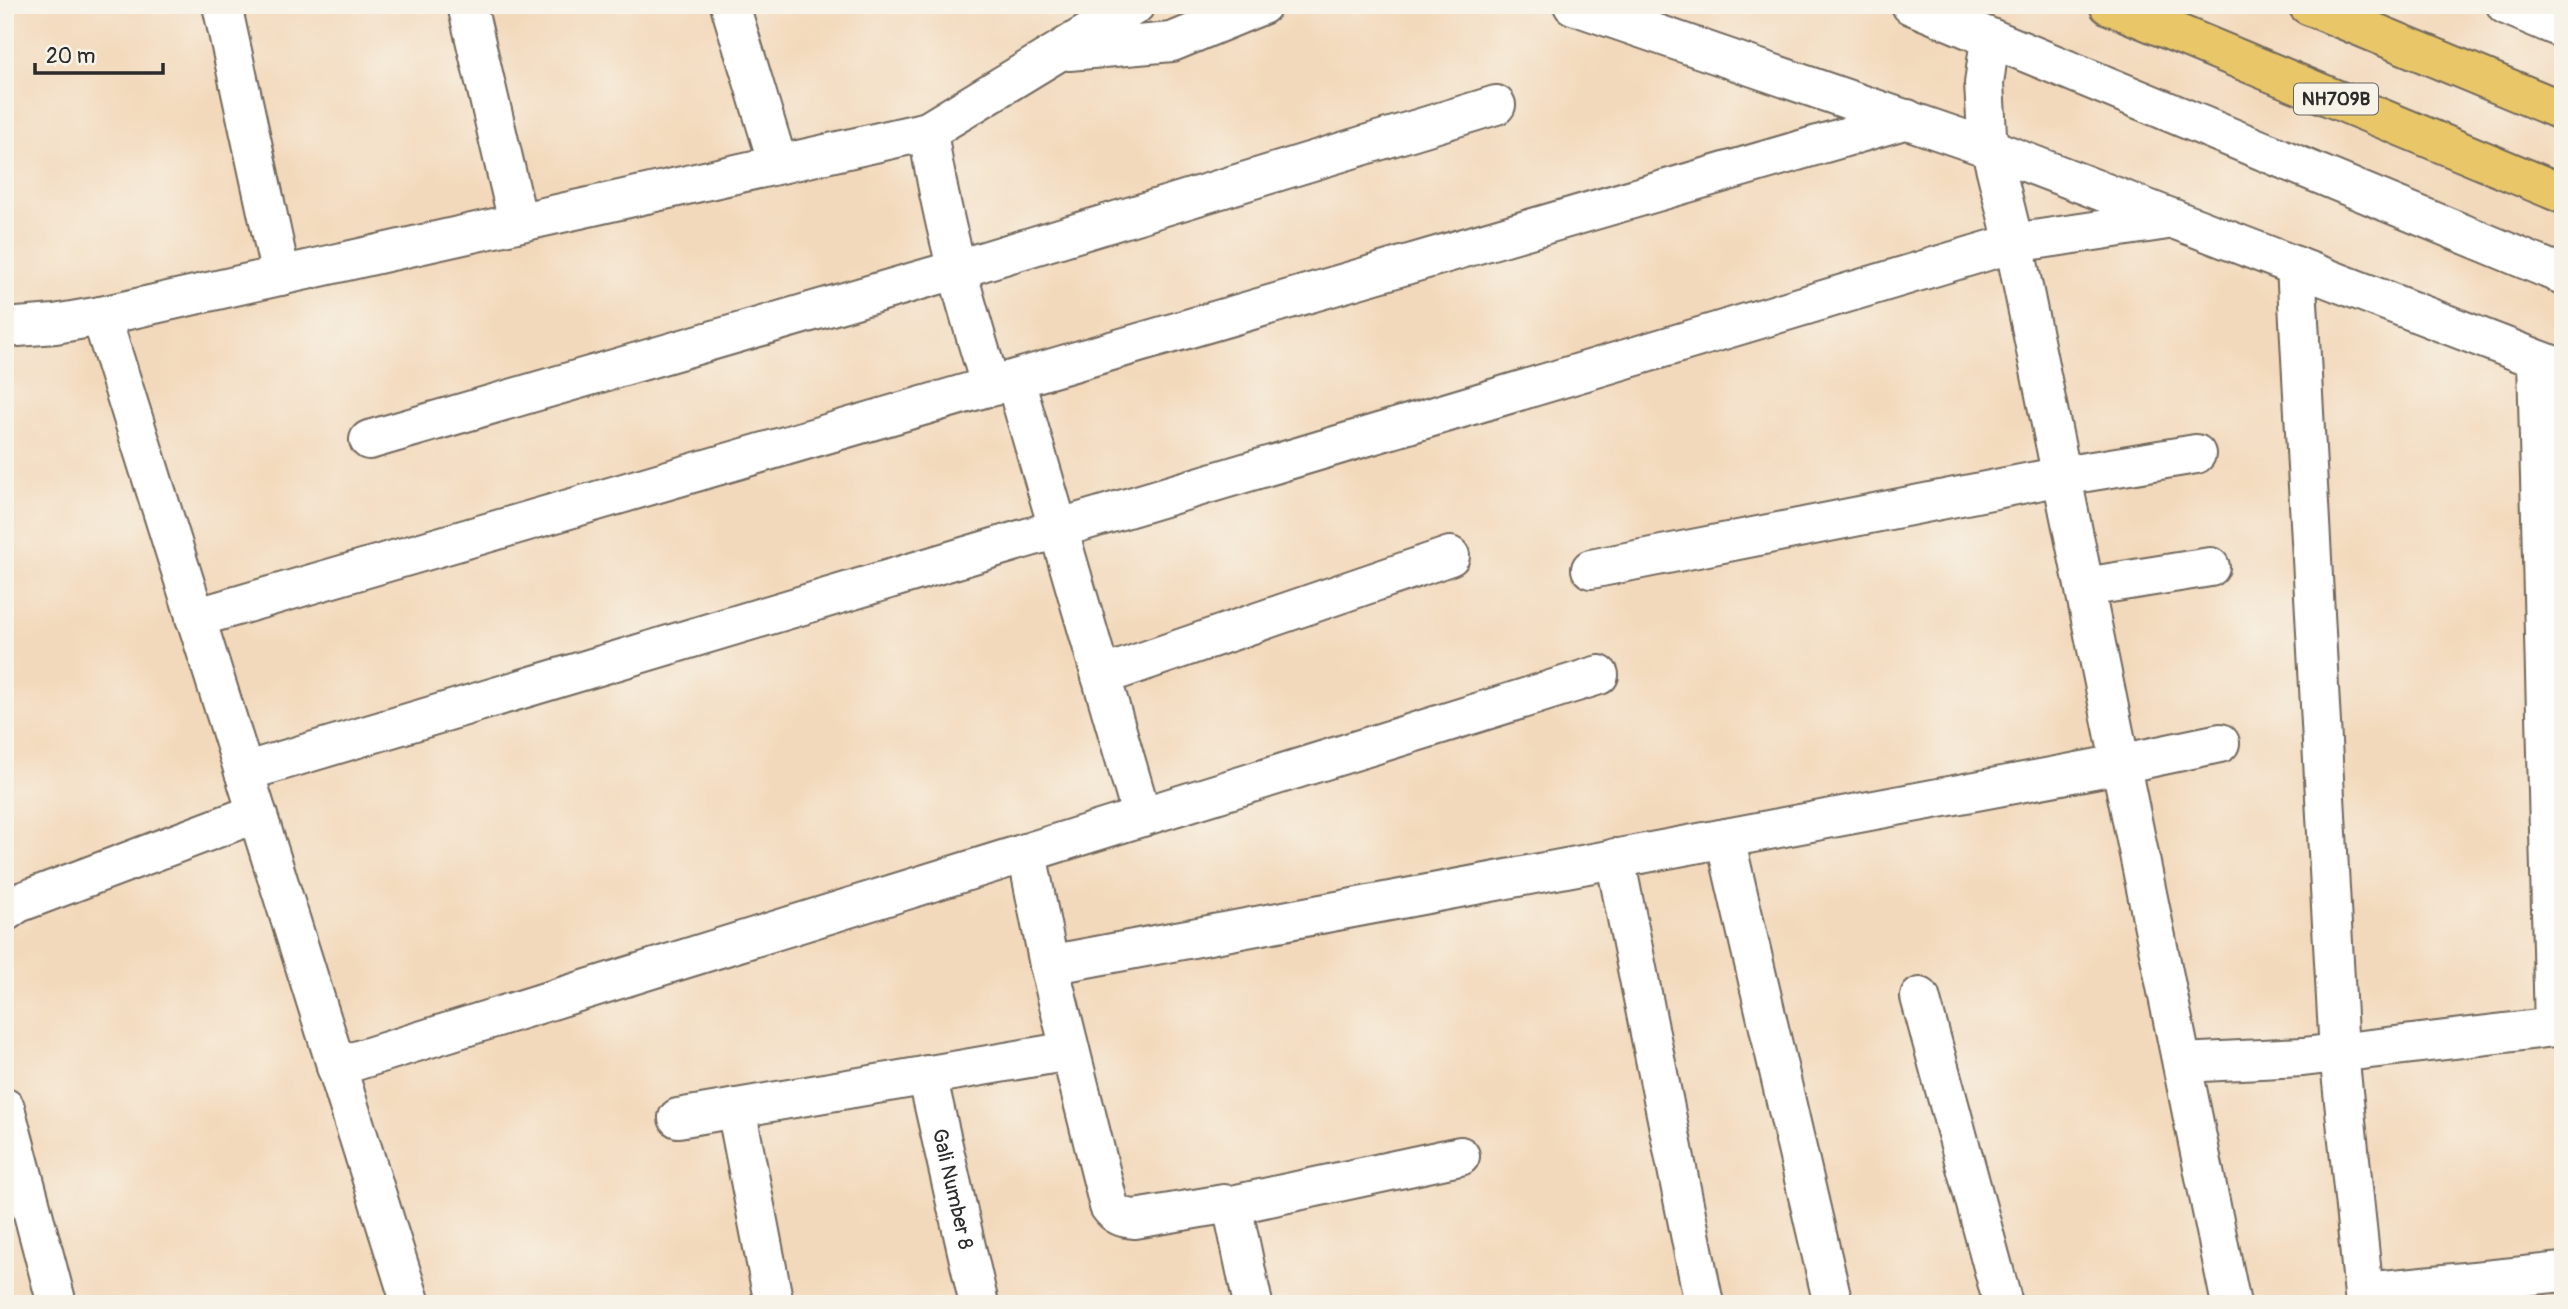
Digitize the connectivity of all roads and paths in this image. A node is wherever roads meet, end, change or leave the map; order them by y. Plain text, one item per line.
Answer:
1 (222, 5) edge
2 (467, 5) edge
3 (730, 5) edge
4 (1135, 5) edge
5 (1262, 5) edge
6 (1573, 5) edge
7 (1912, 5) edge
8 (2109, 5) edge
9 (2308, 5) edge
10 (2506, 5) edge
11 (2563, 29) edge
12 (1990, 38) junction
13 (1060, 51) junction
14 (1496, 104) dead end
15 (2563, 111) edge
16 (1907, 119) junction
17 (928, 131) junction
18 (1988, 141) junction
19 (778, 164) junction
20 (2563, 194) edge
21 (2174, 219) junction
22 (518, 222) junction
23 (2014, 243) junction
24 (2296, 266) junction
25 (955, 270) junction
26 (2563, 275) edge
27 (281, 276) junction
28 (100, 316) junction
29 (5, 328) edge
30 (2550, 365) edge
31 (1003, 384) junction
32 (369, 440) dead end
33 (2196, 454) dead end
34 (2062, 476) junction
35 (1058, 528) junction
36 (1450, 555) dead end
37 (2210, 567) dead end
38 (1591, 569) dead end
39 (2085, 587) junction
40 (195, 618) junction
41 (1599, 675) dead end
42 (1101, 676) junction
43 (2220, 743) dead end
44 (2120, 764) junction
45 (244, 772) junction
46 (257, 813) junction
47 (1142, 817) junction
48 (1725, 838) junction
49 (1027, 853) junction
50 (1615, 858) junction
51 (5, 912) edge
52 (1049, 965) junction
53 (1920, 997) dead end
54 (2558, 1026) edge
55 (1070, 1051) junction
56 (2339, 1053) junction
57 (2182, 1063) junction
58 (337, 1067) junction
59 (927, 1075) junction
60 (5, 1108) edge
61 (736, 1108) junction
62 (678, 1118) dead end
63 (1460, 1157) dead end
64 (15, 1183) edge
65 (1232, 1205) junction
66 (2563, 1272) edge
67 (2364, 1298) edge
68 (57, 1304) edge
69 (411, 1304) edge
70 (774, 1304) edge
71 (979, 1304) edge
72 (1253, 1304) edge
73 (1704, 1304) edge
74 (1833, 1304) edge
75 (2003, 1304) edge
76 (2231, 1304) edge

1 - 27 street
2 - 22 street
3 - 19 street
4 - 13 street
5 - 13 street
6 - 16 street
7 - 12 street
8 - 20 highway, NH709B
9 - 15 highway
10 - 11 street
12 - 18 street
12 - 26 street
13 - 17 street
14 - 25 street
16 - 18 street
16 - 31 street
17 - 19 street
17 - 25 street
18 - 21 street
18 - 23 street
19 - 22 street
21 - 23 street
21 - 24 street
22 - 27 street
23 - 34 street
23 - 35 street
24 - 30 street
24 - 56 street
25 - 31 street
25 - 32 street
27 - 28 street
28 - 29 street
28 - 40 street
30 - 54 street
31 - 35 street
31 - 40 street
33 - 34 street
34 - 38 street
34 - 39 street
35 - 42 street
35 - 45 street
36 - 42 street
37 - 39 street
39 - 44 street
40 - 45 street
41 - 47 street
42 - 47 street
43 - 44 street
44 - 48 street
44 - 57 street
45 - 46 street
46 - 51 street
46 - 58 street
47 - 49 street
48 - 50 street
48 - 74 street
49 - 52 street
49 - 58 street
50 - 52 street
50 - 73 street
52 - 55 street
53 - 75 street
54 - 56 street
55 - 59 street
55 - 65 street
56 - 57 street
56 - 67 street
57 - 76 street
58 - 69 street
59 - 61 street
59 - 71 street, Gali Number 8
60 - 64 street
61 - 62 street
61 - 70 street
63 - 65 street
64 - 68 street
65 - 72 street
66 - 67 street

